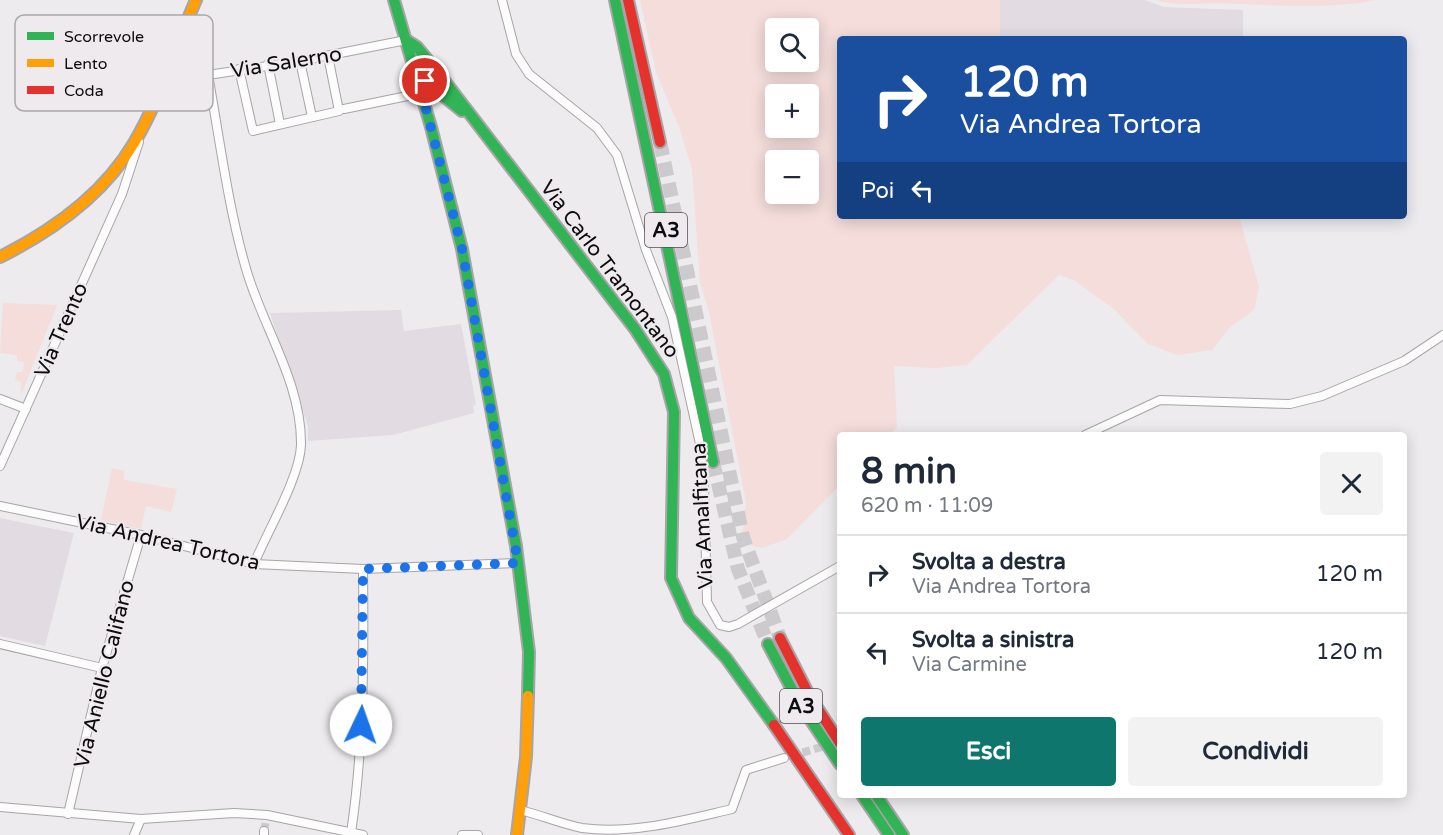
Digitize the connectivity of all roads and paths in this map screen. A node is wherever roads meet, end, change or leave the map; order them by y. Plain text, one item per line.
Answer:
1 (195, 0) edge
2 (394, 0) edge
3 (502, 0) edge
4 (615, 0) edge
5 (628, 0) edge
6 (189, 15) edge
7 (406, 40) junction
8 (328, 56) junction
9 (300, 61) junction
10 (268, 64) junction
11 (239, 69) junction
12 (415, 71) junction
13 (438, 72) junction
14 (213, 74) edge
15 (427, 83) junction
16 (422, 93) junction
17 (442, 94) junction
18 (213, 102) edge
19 (426, 108) junction
20 (342, 110) junction
21 (149, 111) edge
22 (312, 117) junction
23 (471, 118) junction
24 (144, 124) junction
25 (280, 124) junction
26 (660, 142) tunnel mouth
27 (111, 171) junction
28 (122, 194) junction
29 (0, 257) edge
30 (1443, 335) edge
31 (0, 399) edge
32 (26, 409) junction
33 (1091, 432) edge
34 (712, 462) tunnel mouth
35 (0, 466) edge
36 (0, 506) edge
37 (141, 535) junction
38 (518, 563) junction
39 (254, 564) junction
40 (837, 568) edge
41 (363, 569) junction
42 (780, 638) tunnel mouth
43 (0, 644) edge
44 (768, 644) tunnel mouth
45 (102, 668) junction
46 (837, 737) edge
47 (784, 758) tunnel mouth
48 (837, 759) edge
49 (864, 798) edge
50 (878, 798) edge
51 (0, 807) edge
52 (520, 810) junction
53 (68, 814) junction
54 (141, 819) junction
55 (329, 832) edge
56 (619, 833) edge
57 (353, 834) edge
58 (134, 835) edge
59 (363, 835) edge
60 (462, 835) edge
61 (478, 835) edge
62 (517, 835) edge
63 (849, 835) edge
64 (889, 835) edge
65 (903, 835) edge

1 - 6 main road
2 - 7 main road
3 - 40 street, Via Amalfitana
4 - 34 main road, A3
5 - 26 main road
7 - 8 street, Via Salerno
7 - 12 main road
7 - 13 main road, Via Carlo Tramontano
8 - 9 street, Via Salerno
8 - 20 street
9 - 10 street, Via Salerno
9 - 22 street
10 - 11 street, Via Salerno
10 - 25 street
11 - 14 street, Via Salerno
11 - 25 street
12 - 15 main road, Via Carlo Tramontano
12 - 16 main road
13 - 15 main road
13 - 23 main road, Via Carlo Tramontano
15 - 16 main road
15 - 17 main road, Via Carlo Tramontano
16 - 19 main road
16 - 20 street
17 - 19 main road
17 - 23 main road, Via Carlo Tramontano
18 - 39 street
19 - 38 main road
20 - 22 street
21 - 24 main road
22 - 25 street
23 - 63 main road, Via Carlo Tramontano
24 - 27 main road
24 - 28 street, Via Trento
27 - 28 street
27 - 29 main road
28 - 32 street, Via Trento
30 - 33 street
31 - 32 street
32 - 35 street, Via Trento
36 - 37 street, Via Andrea Tortora
37 - 39 street, Via Andrea Tortora
37 - 45 street, Via Aniello Califano
38 - 41 street, Via Andrea Tortora
38 - 52 main road
39 - 41 street, Via Andrea Tortora
41 - 57 street
42 - 46 main road, A3
43 - 45 street
44 - 48 main road, A3
45 - 53 street, Via Aniello Califano
47 - 56 street
49 - 64 main road
50 - 65 main road
51 - 53 street
52 - 56 street
52 - 62 main road
53 - 54 street
54 - 55 street
54 - 58 street
55 - 57 street
57 - 59 street
60 - 61 street

